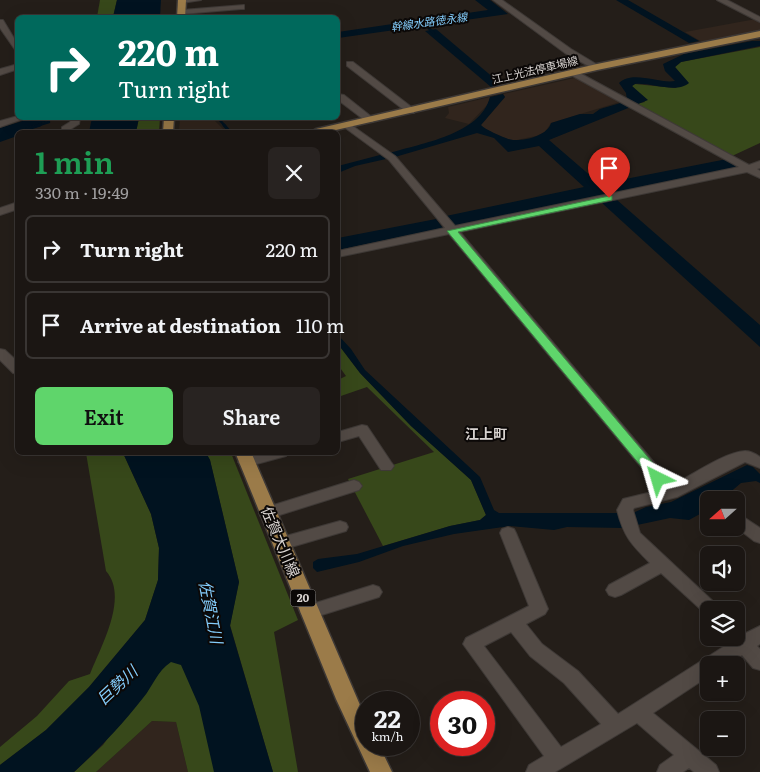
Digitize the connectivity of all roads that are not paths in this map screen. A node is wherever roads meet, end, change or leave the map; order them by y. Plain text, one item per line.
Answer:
1 (182, 0) edge
2 (197, 0) edge
3 (497, 0) edge
4 (721, 0) edge
5 (241, 7) dead end
6 (181, 15) edge
7 (760, 20) edge
8 (0, 22) edge
9 (760, 34) edge
10 (15, 47) edge
11 (350, 64) dead end
12 (15, 67) edge
13 (597, 68) junction
14 (0, 72) edge
15 (574, 73) junction
16 (340, 97) edge
17 (411, 111) junction
18 (0, 114) edge
19 (15, 120) edge
20 (75, 120) edge
21 (370, 120) junction
22 (10, 121) junction
23 (0, 124) edge
24 (347, 125) junction
25 (66, 130) edge
26 (325, 130) edge
27 (750, 166) edge
28 (15, 206) edge
29 (0, 212) edge
30 (447, 225) junction
31 (340, 253) edge
32 (0, 353) edge
33 (15, 367) edge
34 (340, 436) edge
35 (259, 455) edge
36 (245, 457) edge
37 (760, 463) edge
38 (386, 466) dead end
39 (354, 486) dead end
40 (670, 493) junction
41 (268, 513) junction
42 (745, 526) edge
43 (340, 527) dead end
44 (508, 533) dead end
45 (760, 538) edge
46 (280, 544) junction
47 (663, 564) junction
48 (615, 590) dead end
49 (373, 592) dead end
50 (702, 601) edge
51 (309, 612) junction
52 (514, 622) junction
53 (760, 634) edge
54 (745, 638) edge
55 (745, 645) edge
56 (732, 646) edge
57 (721, 656) edge
58 (760, 662) edge
59 (700, 672) edge
60 (638, 712) junction
61 (355, 716) edge
62 (616, 726) junction
63 (689, 755) junction
64 (373, 756) edge
65 (558, 759) junction
66 (381, 772) edge
67 (536, 772) edge
68 (667, 772) edge
69 (709, 772) edge

1 - 2 street
1 - 6 main road
3 - 13 street
4 - 7 street
5 - 6 street
8 - 10 street
9 - 13 main road, 江上光法停車場線
11 - 17 street
12 - 14 street
13 - 15 main road, 江上光法停車場線
15 - 17 main road, 江上光法停車場線
15 - 27 street
16 - 21 street
17 - 21 main road, 江上光法停車場線
18 - 22 street
19 - 22 street
20 - 25 street
21 - 24 main road, 江上光法停車場線
22 - 23 street
24 - 26 main road, 江上光法停車場線
24 - 30 street
27 - 30 street
28 - 29 street
30 - 31 street
30 - 40 street
32 - 33 street
34 - 38 street
35 - 36 street
36 - 41 main road, 佐賀大川線 / 20
37 - 40 street
39 - 41 street
40 - 47 street
41 - 46 main road, 佐賀大川線 / 20
42 - 45 street
43 - 46 street
44 - 52 street
46 - 51 main road, 佐賀大川線 / 20
47 - 48 street
47 - 50 street
49 - 51 street
51 - 61 main road, 佐賀大川線 / 20
52 - 62 street
52 - 65 street
53 - 54 street
55 - 58 street
56 - 57 street
59 - 60 street
60 - 62 street
60 - 63 street
62 - 65 street
63 - 68 street
63 - 69 street
64 - 66 main road
65 - 67 street

